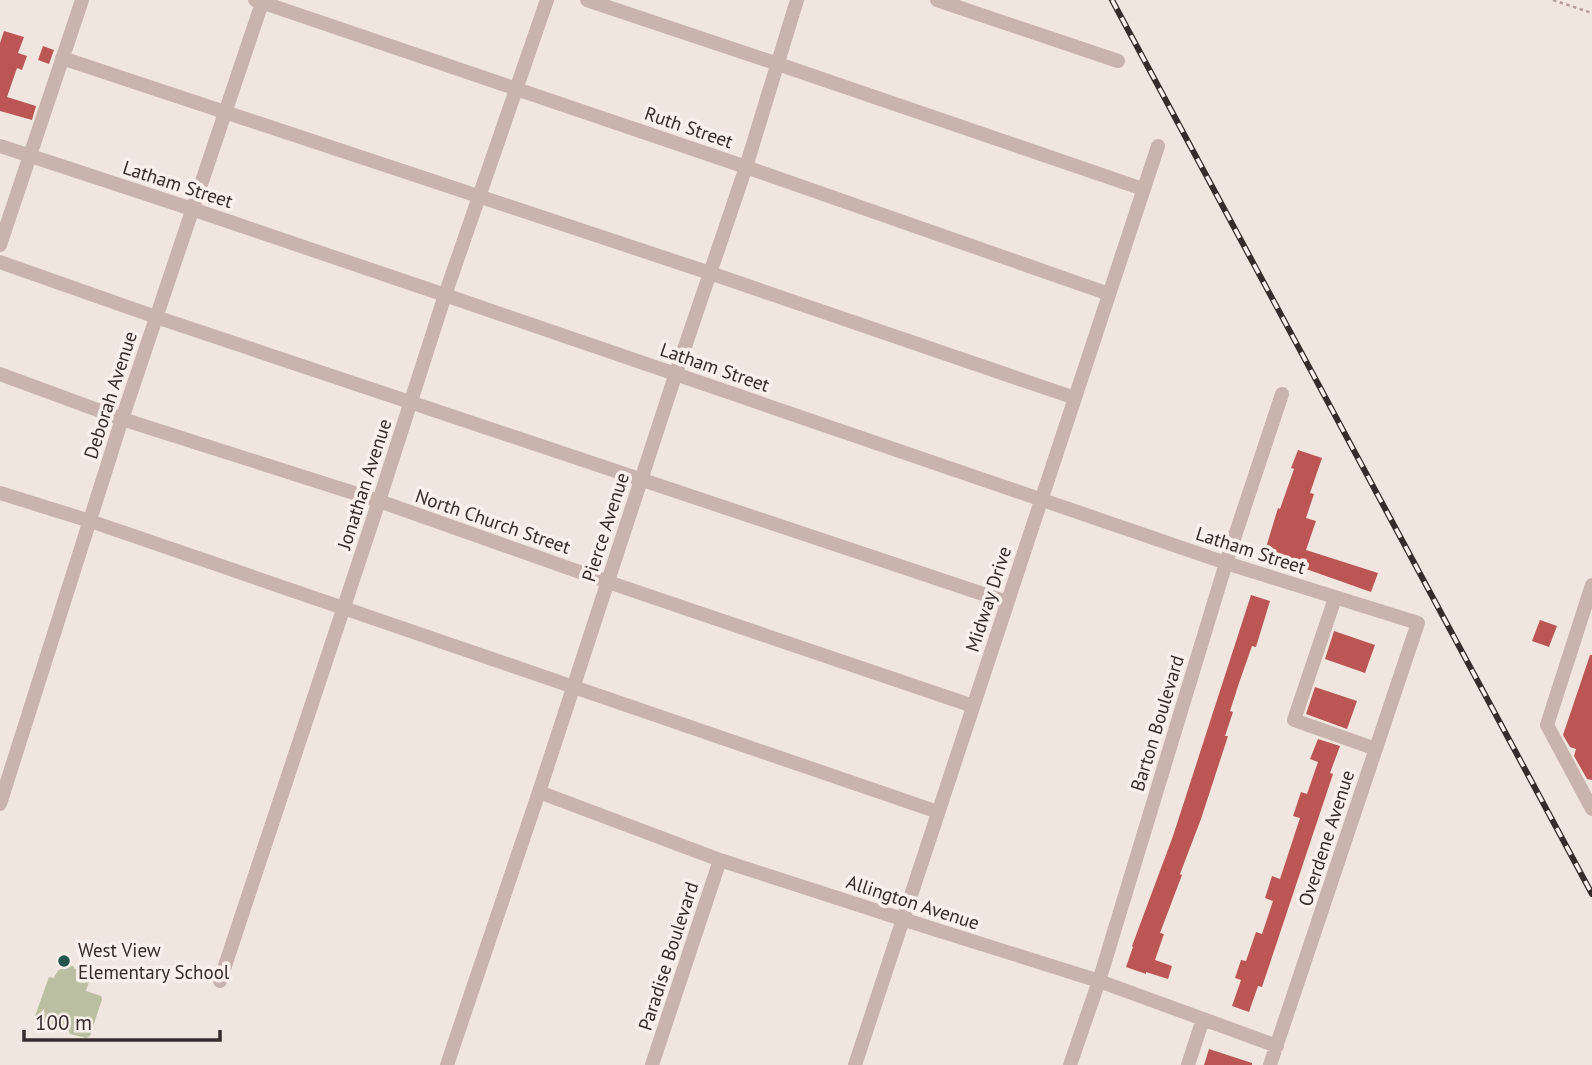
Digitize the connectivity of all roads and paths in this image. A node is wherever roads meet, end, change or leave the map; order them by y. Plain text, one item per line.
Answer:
1 (82, 0) edge
2 (547, 0) edge
3 (587, 0) edge
4 (797, 0) edge
5 (937, 0) edge
6 (1553, 0) edge
7 (260, 1) edge
8 (1592, 13) edge
9 (62, 58) junction
10 (1118, 61) dead end
11 (778, 64) junction
12 (517, 89) junction
13 (225, 112) junction
14 (0, 146) edge
15 (1158, 146) dead end
16 (30, 155) junction
17 (746, 167) junction
18 (1143, 189) junction
19 (479, 197) junction
20 (192, 209) junction
21 (0, 246) edge
22 (0, 262) edge
23 (710, 273) junction
24 (1109, 294) junction
25 (445, 295) junction
26 (156, 317) junction
27 (676, 373) junction
28 (0, 374) edge
29 (1282, 394) dead end
30 (1075, 398) junction
31 (411, 402) junction
32 (122, 419) junction
33 (641, 479) junction
34 (0, 493) edge
35 (1041, 500) junction
36 (379, 501) junction
37 (90, 522) junction
38 (1226, 563) junction
39 (608, 582) junction
40 (1592, 585) edge
41 (1335, 597) junction
42 (1007, 602) junction
43 (343, 609) junction
44 (1418, 624) joint
45 (573, 687) junction
46 (973, 706) junction
47 (1376, 749) junction
48 (539, 792) junction
49 (0, 804) edge
50 (1592, 809) edge
51 (938, 812) junction
52 (720, 860) junction
53 (902, 919) junction
54 (220, 981) dead end
55 (1099, 981) junction
56 (1203, 1019) junction
57 (1277, 1046) junction
58 (447, 1065) edge
59 (652, 1065) edge
60 (855, 1065) edge
61 (1070, 1065) edge
62 (1188, 1065) edge
63 (1270, 1065) edge

1 - 9 street
2 - 12 street, Jonathan Avenue
3 - 11 street
4 - 11 street, Pierce Avenue
5 - 10 street
6 - 8 path
7 - 12 street, Ruth Street
7 - 13 street, Deborah Avenue
9 - 13 street
9 - 16 street
11 - 17 street, Pierce Avenue
11 - 18 street
12 - 17 street, Ruth Street
12 - 19 street, Jonathan Avenue
13 - 19 street
13 - 20 street, Deborah Avenue
14 - 16 street, Latham Street
15 - 18 street, Midway Drive
16 - 20 street, Latham Street
16 - 21 street
17 - 23 street, Pierce Avenue
17 - 24 street, Ruth Street
18 - 24 street, Midway Drive
19 - 23 street
19 - 25 street, Jonathan Avenue
20 - 25 street, Latham Street
20 - 26 street, Deborah Avenue
22 - 26 street
23 - 27 street, Pierce Avenue
23 - 30 street
24 - 30 street, Midway Drive
25 - 27 street, Latham Street
25 - 31 street, Jonathan Avenue
26 - 31 street
26 - 32 street, Deborah Avenue
27 - 33 street, Pierce Avenue
27 - 35 street, Latham Street
28 - 32 street, North Church Street
29 - 38 street, Barton Boulevard
30 - 35 street, Midway Drive
31 - 33 street
31 - 36 street, Jonathan Avenue
32 - 36 street, North Church Street
32 - 37 street, Deborah Avenue
33 - 39 street, Pierce Avenue
33 - 42 street
34 - 37 street
35 - 38 street, Latham Street
35 - 42 street, Midway Drive
36 - 39 street, North Church Street
36 - 43 street, Jonathan Avenue
37 - 43 street
37 - 49 street, Deborah Avenue
38 - 41 street, Latham Street
38 - 55 street, Barton Boulevard
39 - 45 street, Pierce Avenue
39 - 46 street, North Church Street
40 - 50 street
41 - 44 street, Latham Street
41 - 47 street
42 - 46 street, Midway Drive
43 - 45 street
43 - 54 street, Jonathan Avenue
44 - 47 street, Overdene Avenue
45 - 48 street, Pierce Avenue
45 - 51 street
46 - 51 street, Midway Drive
47 - 57 street, Overdene Avenue
48 - 52 street, Allington Avenue
48 - 58 street, Pierce Avenue
51 - 53 street, Midway Drive
52 - 53 street, Allington Avenue
52 - 59 street, Paradise Boulevard
53 - 55 street, Allington Avenue
53 - 60 street, Midway Drive
55 - 56 street, Allington Avenue
55 - 61 street, Barton Boulevard
56 - 57 street, Allington Avenue
56 - 62 street
57 - 63 street, Overdene Avenue

